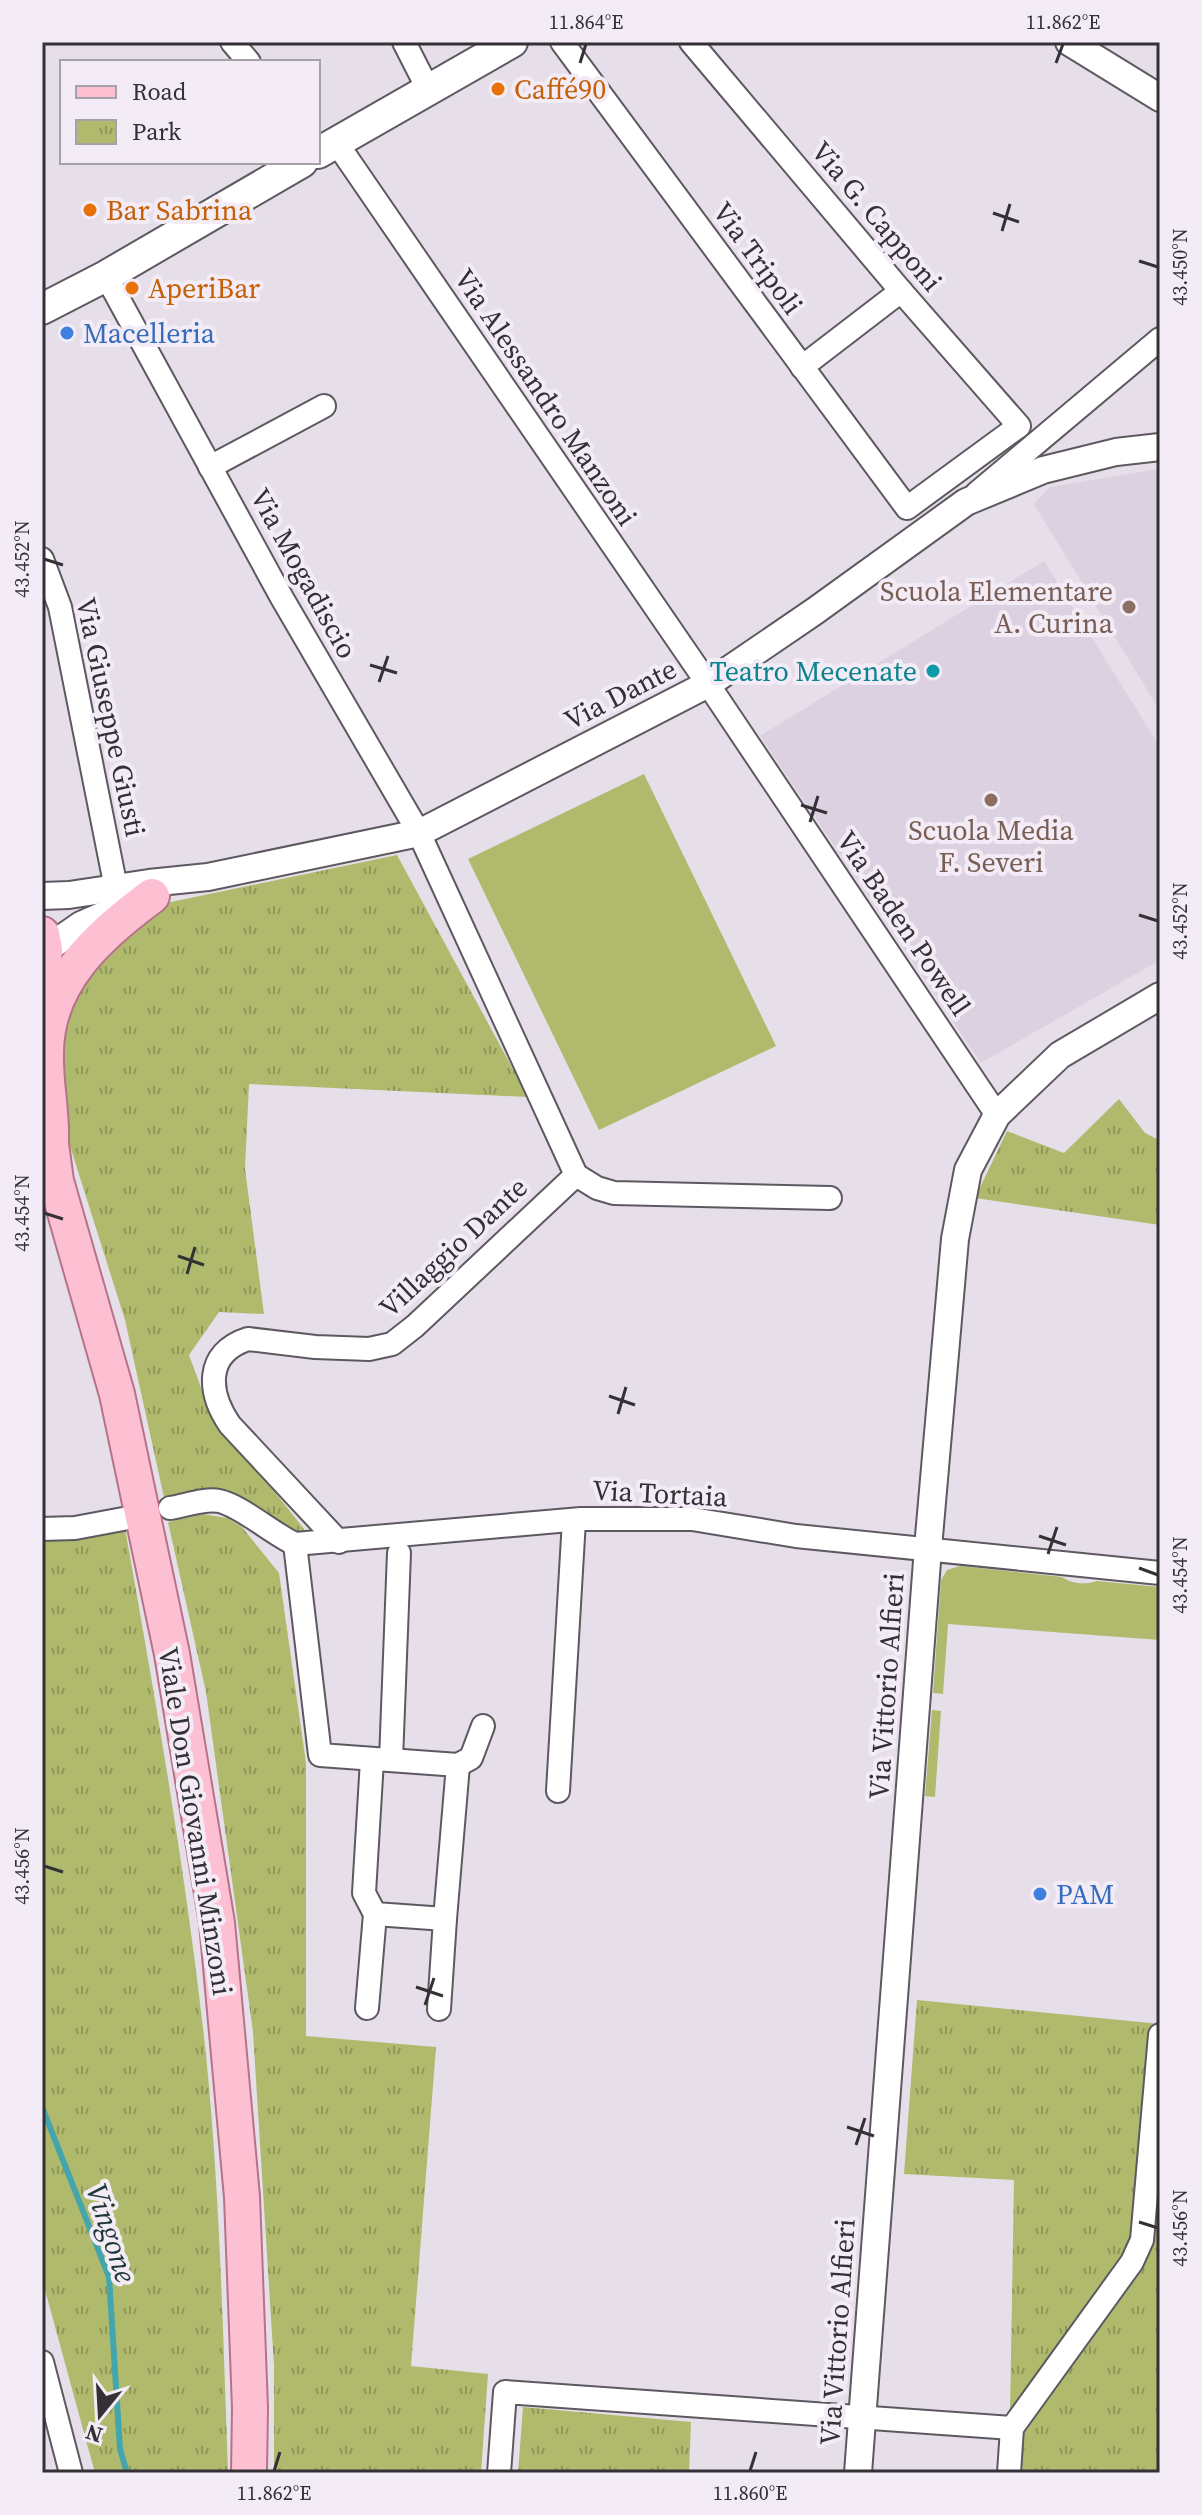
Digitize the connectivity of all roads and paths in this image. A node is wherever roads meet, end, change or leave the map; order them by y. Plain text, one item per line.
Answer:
1 (232, 42) edge
2 (404, 42) edge
3 (512, 42) edge
4 (562, 42) edge
5 (691, 42) edge
6 (1069, 42) edge
7 (247, 60) edge
8 (428, 89) junction
9 (1160, 98) edge
10 (320, 149) edge
11 (320, 151) edge
12 (295, 164) edge
13 (106, 276) junction
14 (901, 291) junction
15 (42, 309) edge
16 (1160, 339) edge
17 (802, 367) junction
18 (324, 406) dead end
19 (1160, 447) edge
20 (210, 467) junction
21 (966, 502) junction
22 (907, 508) joint
23 (42, 559) edge
24 (708, 684) junction
25 (419, 833) junction
26 (208, 877) junction
27 (116, 888) junction
28 (42, 896) edge
29 (152, 896) junction
30 (43, 952) edge
31 (1160, 996) edge
32 (997, 1115) junction
33 (48, 1150) edge
34 (576, 1175) junction
35 (830, 1198) dead end
36 (170, 1508) dead end
37 (123, 1519) dead end
38 (574, 1520) junction
39 (42, 1529) edge
40 (339, 1542) junction
41 (295, 1544) junction
42 (928, 1548) junction
43 (399, 1553) dead end
44 (1160, 1573) edge
45 (483, 1726) dead end
46 (381, 1760) junction
47 (458, 1765) junction
48 (558, 1791) dead end
49 (375, 1914) junction
50 (445, 1919) junction
51 (367, 2008) dead end
52 (439, 2009) dead end
53 (1160, 2035) edge
54 (42, 2362) edge
55 (862, 2418) junction
56 (1012, 2428) junction
57 (71, 2473) edge
58 (249, 2473) edge
59 (499, 2473) edge
60 (858, 2473) edge
61 (1009, 2473) edge

1 - 7 street
2 - 8 street
3 - 8 main road
4 - 17 street, Via Tripoli
5 - 14 street, Via G. Capponi
6 - 9 street
8 - 10 main road
11 - 24 street, Via Alessandro Manzoni
12 - 13 main road
13 - 15 main road
13 - 20 street, Via Mogadiscio
14 - 17 street
14 - 22 street, Via G. Capponi
16 - 21 street
17 - 22 street, Via Tripoli
18 - 20 street
19 - 21 street, Via Dante
20 - 25 street, Via Mogadiscio
21 - 24 street, Via Dante
23 - 27 street, Via Giuseppe Giusti
24 - 25 street, Via Dante
24 - 32 street, Via Baden Powell
25 - 26 street, Via Dante
25 - 34 street
26 - 27 street, Via Dante
26 - 29 street, Via Dante
27 - 28 street, Via Dante
29 - 30 street, Via Dante
29 - 33 main road, Viale Don Giovanni Minzoni
31 - 32 street, Via Vittorio Alfieri
32 - 42 street, Via Vittorio Alfieri
33 - 58 main road, Viale Don Giovanni Minzoni
34 - 35 street
34 - 40 street, Villaggio Dante
36 - 41 street
37 - 39 street
38 - 40 street, Via Tortaia
38 - 42 street, Via Tortaia
38 - 48 street
40 - 41 street, Via Tortaia
41 - 46 street
42 - 44 street, Via Tortaia
42 - 55 street, Via Vittorio Alfieri
43 - 46 street
45 - 47 street
46 - 47 street
46 - 49 street
47 - 50 street
49 - 50 street
49 - 51 street
50 - 52 street
53 - 56 street
54 - 57 street
55 - 56 street
55 - 59 street
55 - 60 street, Via Vittorio Alfieri
56 - 61 street

